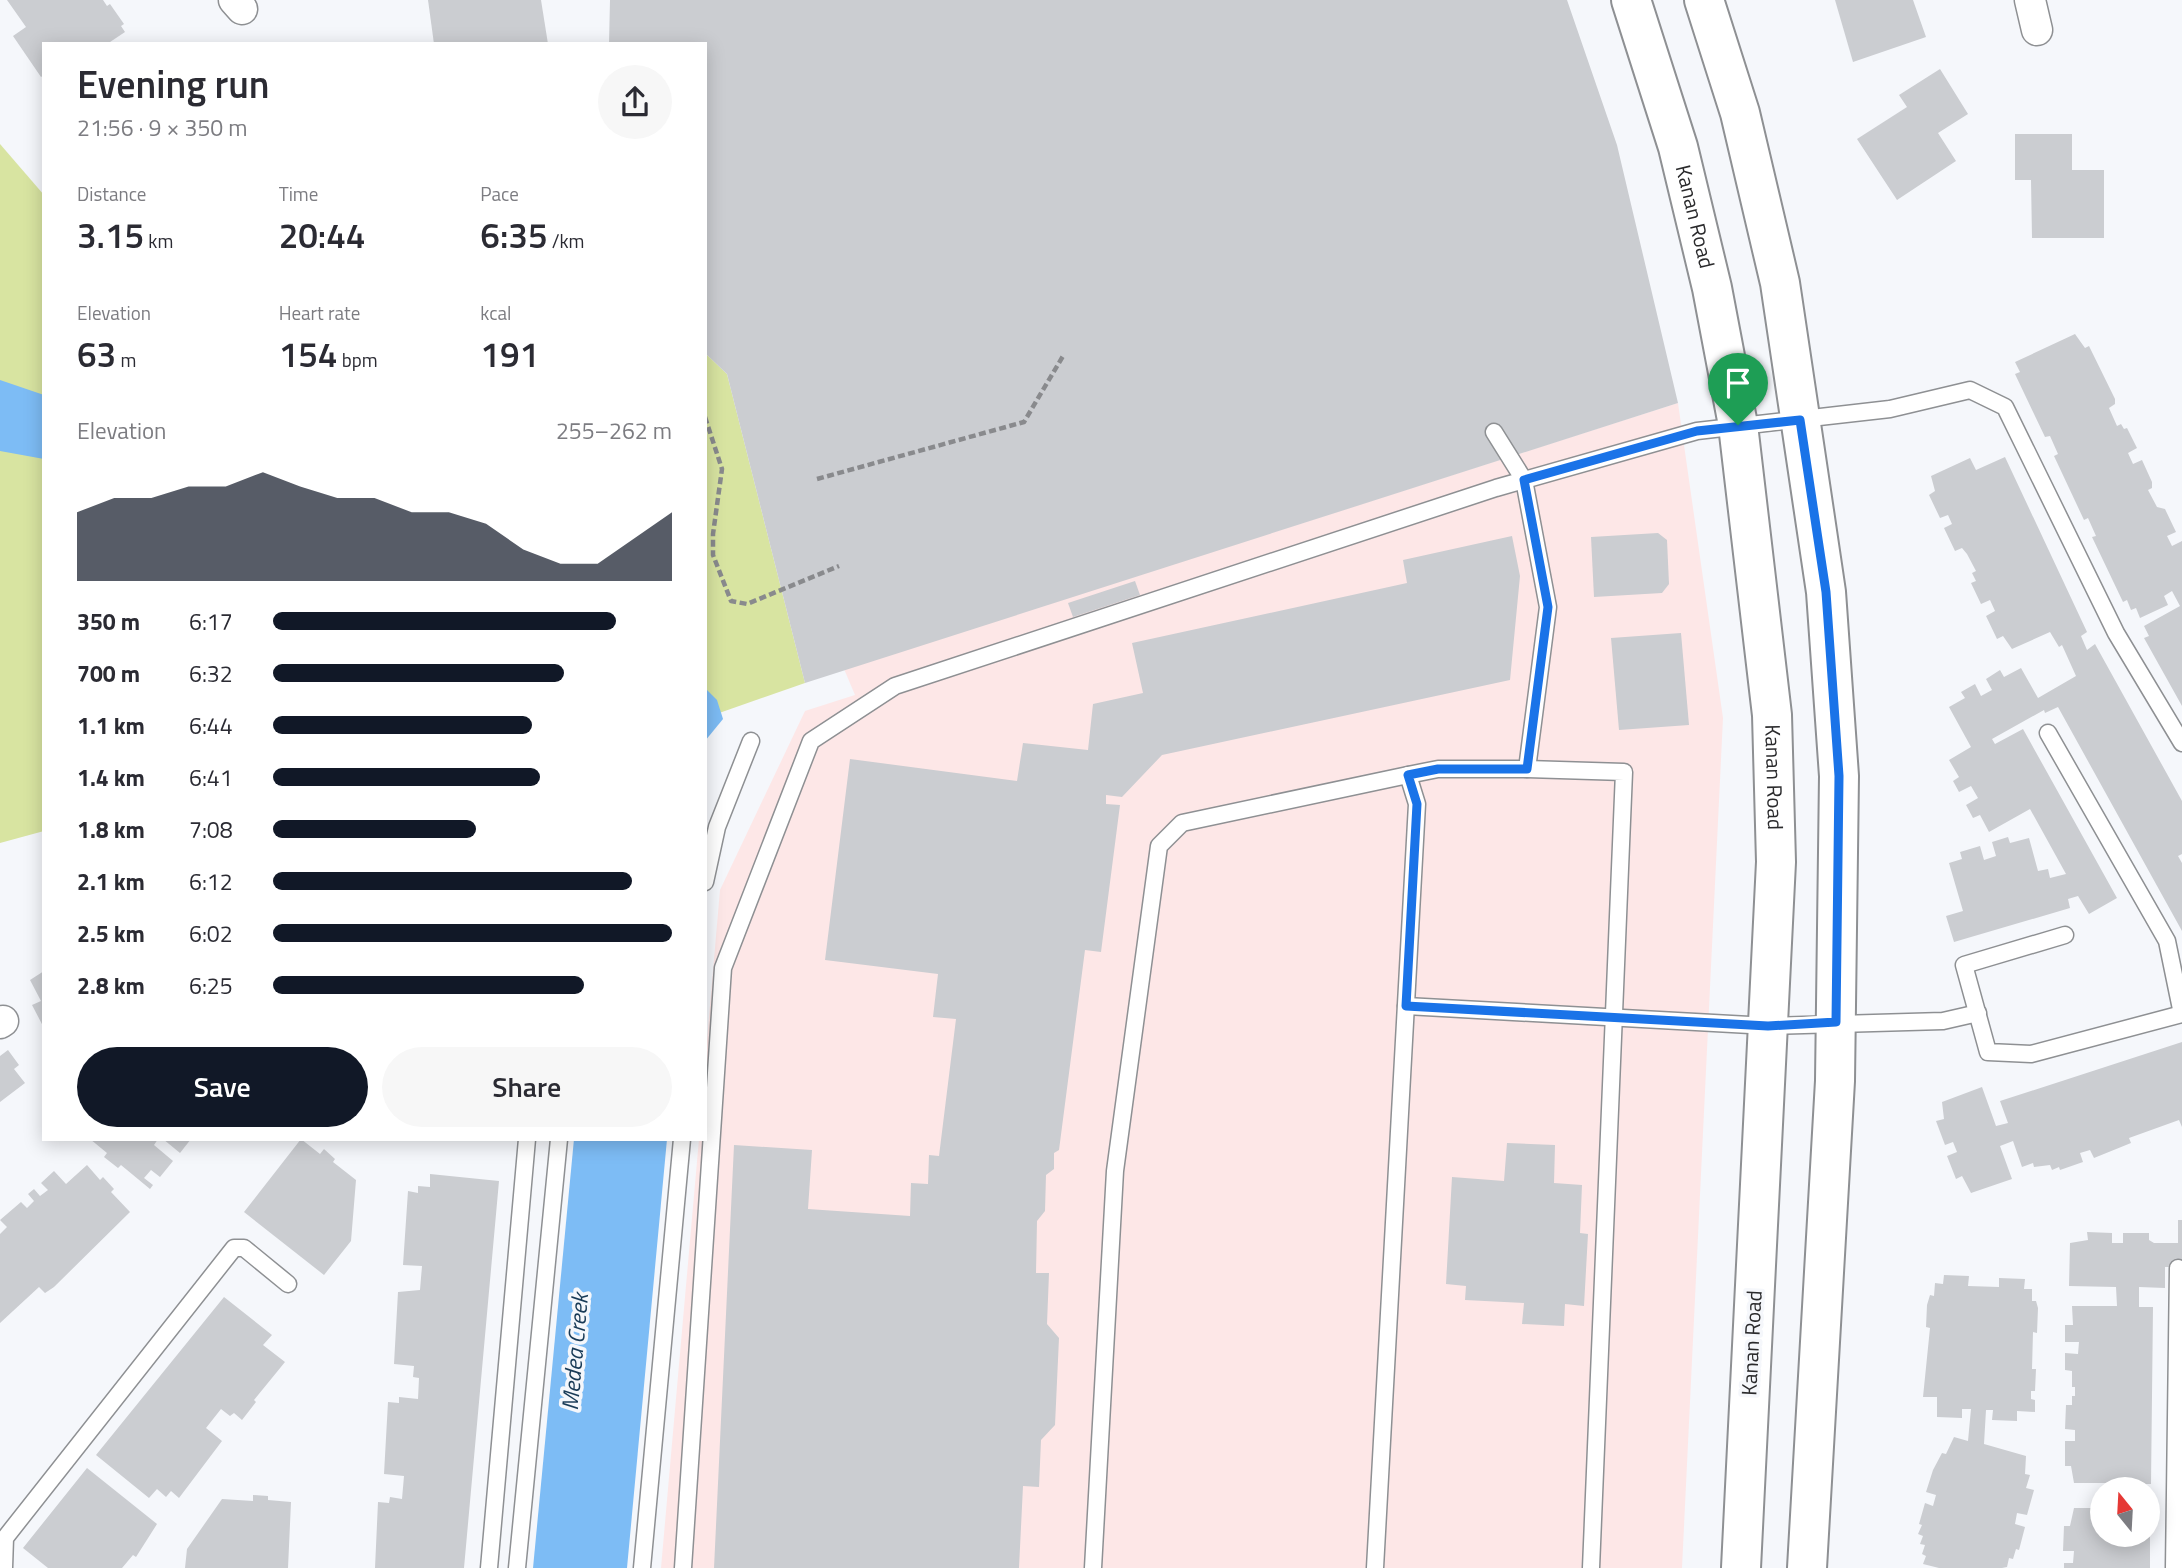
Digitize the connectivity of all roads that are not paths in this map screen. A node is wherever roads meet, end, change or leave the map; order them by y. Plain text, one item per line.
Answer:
1 (1631, 0) edge
2 (1704, 0) edge
3 (2030, 0) edge
4 (2037, 30) dead end
5 (1800, 420) junction
6 (1738, 425) junction
7 (1494, 432) dead end
8 (1524, 480) junction
9 (2048, 733) dead end
10 (751, 741) dead end
11 (2182, 743) edge
12 (1527, 769) junction
13 (1408, 775) junction
14 (707, 873) edge
15 (2065, 935) dead end
16 (1406, 1006) junction
17 (1978, 1013) junction
18 (2182, 1014) edge
19 (1614, 1017) junction
20 (1836, 1022) junction
21 (1768, 1026) junction
22 (527, 1141) edge
23 (559, 1141) edge
24 (682, 1141) edge
25 (2178, 1268) dead end
26 (288, 1284) dead end
27 (2179, 1405) edge
28 (1591, 1565) edge
29 (4, 1568) edge
30 (489, 1568) edge
31 (517, 1568) edge
32 (642, 1568) edge
33 (683, 1568) edge
34 (1093, 1568) edge
35 (1375, 1568) edge
36 (1741, 1568) edge
37 (1807, 1568) edge
38 (2175, 1568) edge

1 - 6 main road, Kanan Road
2 - 5 main road
3 - 4 street
5 - 6 lane
5 - 11 lane
5 - 20 main road
6 - 8 lane
6 - 21 main road, Kanan Road
7 - 8 lane
8 - 12 lane
8 - 33 lane
9 - 18 lane
10 - 14 lane
12 - 13 lane
12 - 19 lane
13 - 16 lane
13 - 34 lane
15 - 17 lane
16 - 19 lane
16 - 35 lane
17 - 18 lane
17 - 20 lane
19 - 21 lane
19 - 28 lane
20 - 21 lane
20 - 37 main road
21 - 36 main road, Kanan Road
22 - 30 lane
23 - 31 lane
24 - 32 lane
25 - 27 lane
26 - 29 lane
27 - 38 lane

